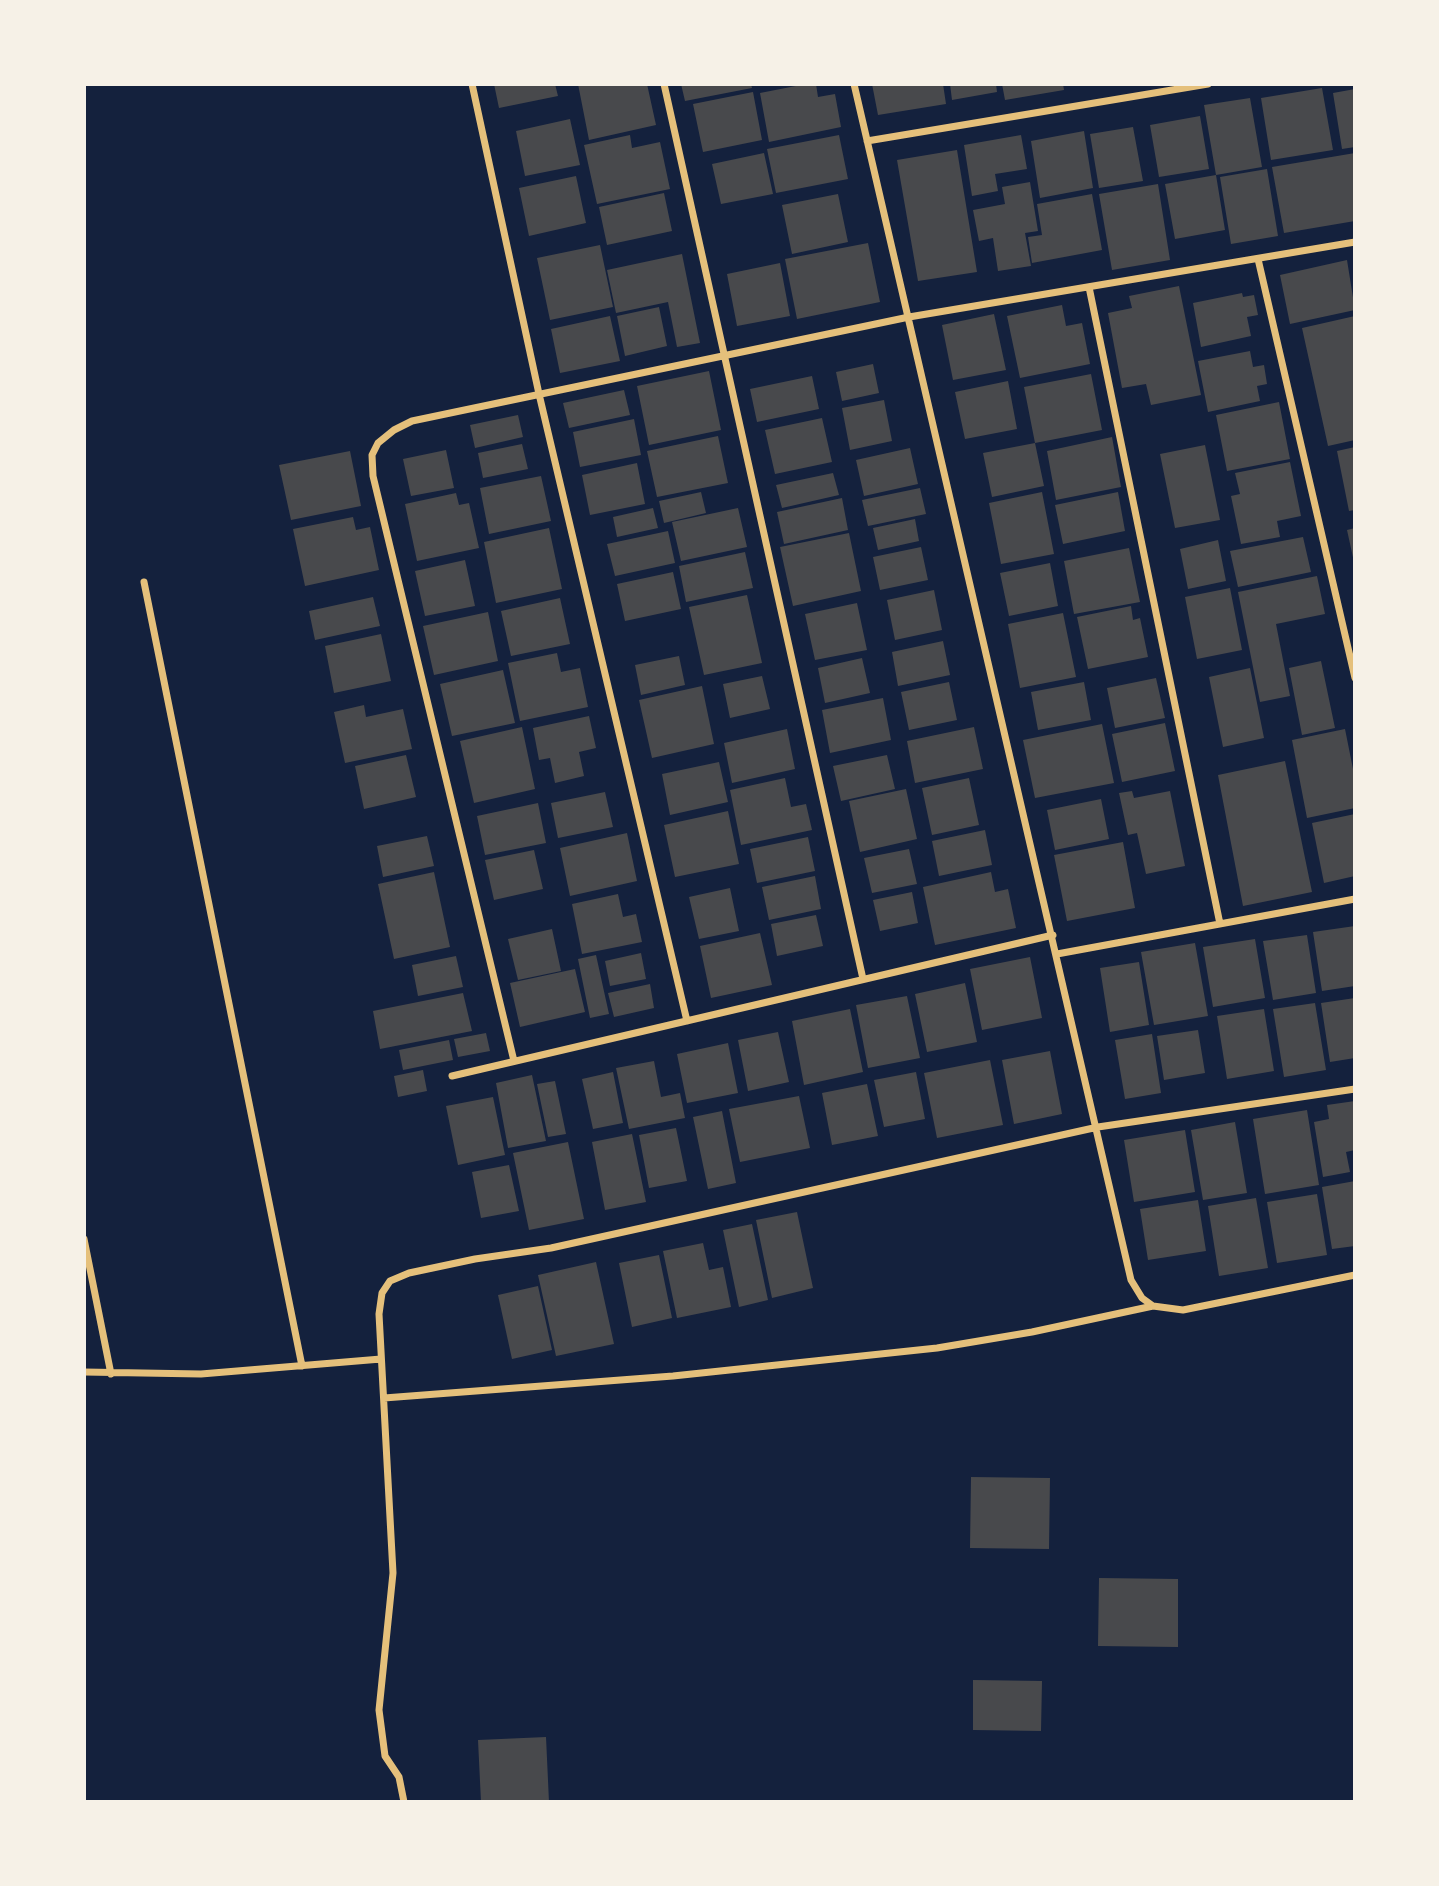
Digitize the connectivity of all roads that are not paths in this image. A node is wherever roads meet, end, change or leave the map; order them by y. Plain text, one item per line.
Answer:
1 (472, 84) edge
2 (664, 84) edge
3 (854, 84) edge
4 (1208, 84) edge
5 (867, 141) junction
6 (1355, 242) edge
7 (1258, 259) junction
8 (1089, 286) junction
9 (909, 317) junction
10 (724, 355) junction
11 (539, 394) junction
12 (144, 582) dead end
13 (1355, 678) edge
14 (1355, 900) edge
15 (1220, 924) junction
16 (1053, 935) junction
17 (1057, 954) junction
18 (863, 979) junction
19 (687, 1021) junction
20 (514, 1061) junction
21 (452, 1076) dead end
22 (1355, 1089) edge
23 (1098, 1127) junction
24 (84, 1239) edge
25 (1355, 1275) edge
26 (1153, 1306) junction
27 (381, 1359) junction
28 (302, 1366) junction
29 (84, 1372) edge
30 (111, 1374) junction
31 (384, 1398) junction
32 (404, 1802) edge

1 - 11 street
2 - 10 street
3 - 5 street
4 - 5 street
5 - 9 street
6 - 7 street
7 - 8 street
7 - 13 street
8 - 9 street
8 - 15 street
9 - 10 street
9 - 16 street
10 - 11 street
10 - 18 street
11 - 19 street
11 - 20 street
12 - 28 street
14 - 15 street
15 - 17 street
16 - 17 street
16 - 18 street
17 - 23 street
18 - 19 street
19 - 20 street
20 - 21 street
22 - 23 street
23 - 26 street
23 - 27 street
24 - 30 street
25 - 26 street
26 - 31 street
27 - 28 street
27 - 31 street
28 - 30 street
29 - 30 street
31 - 32 street

